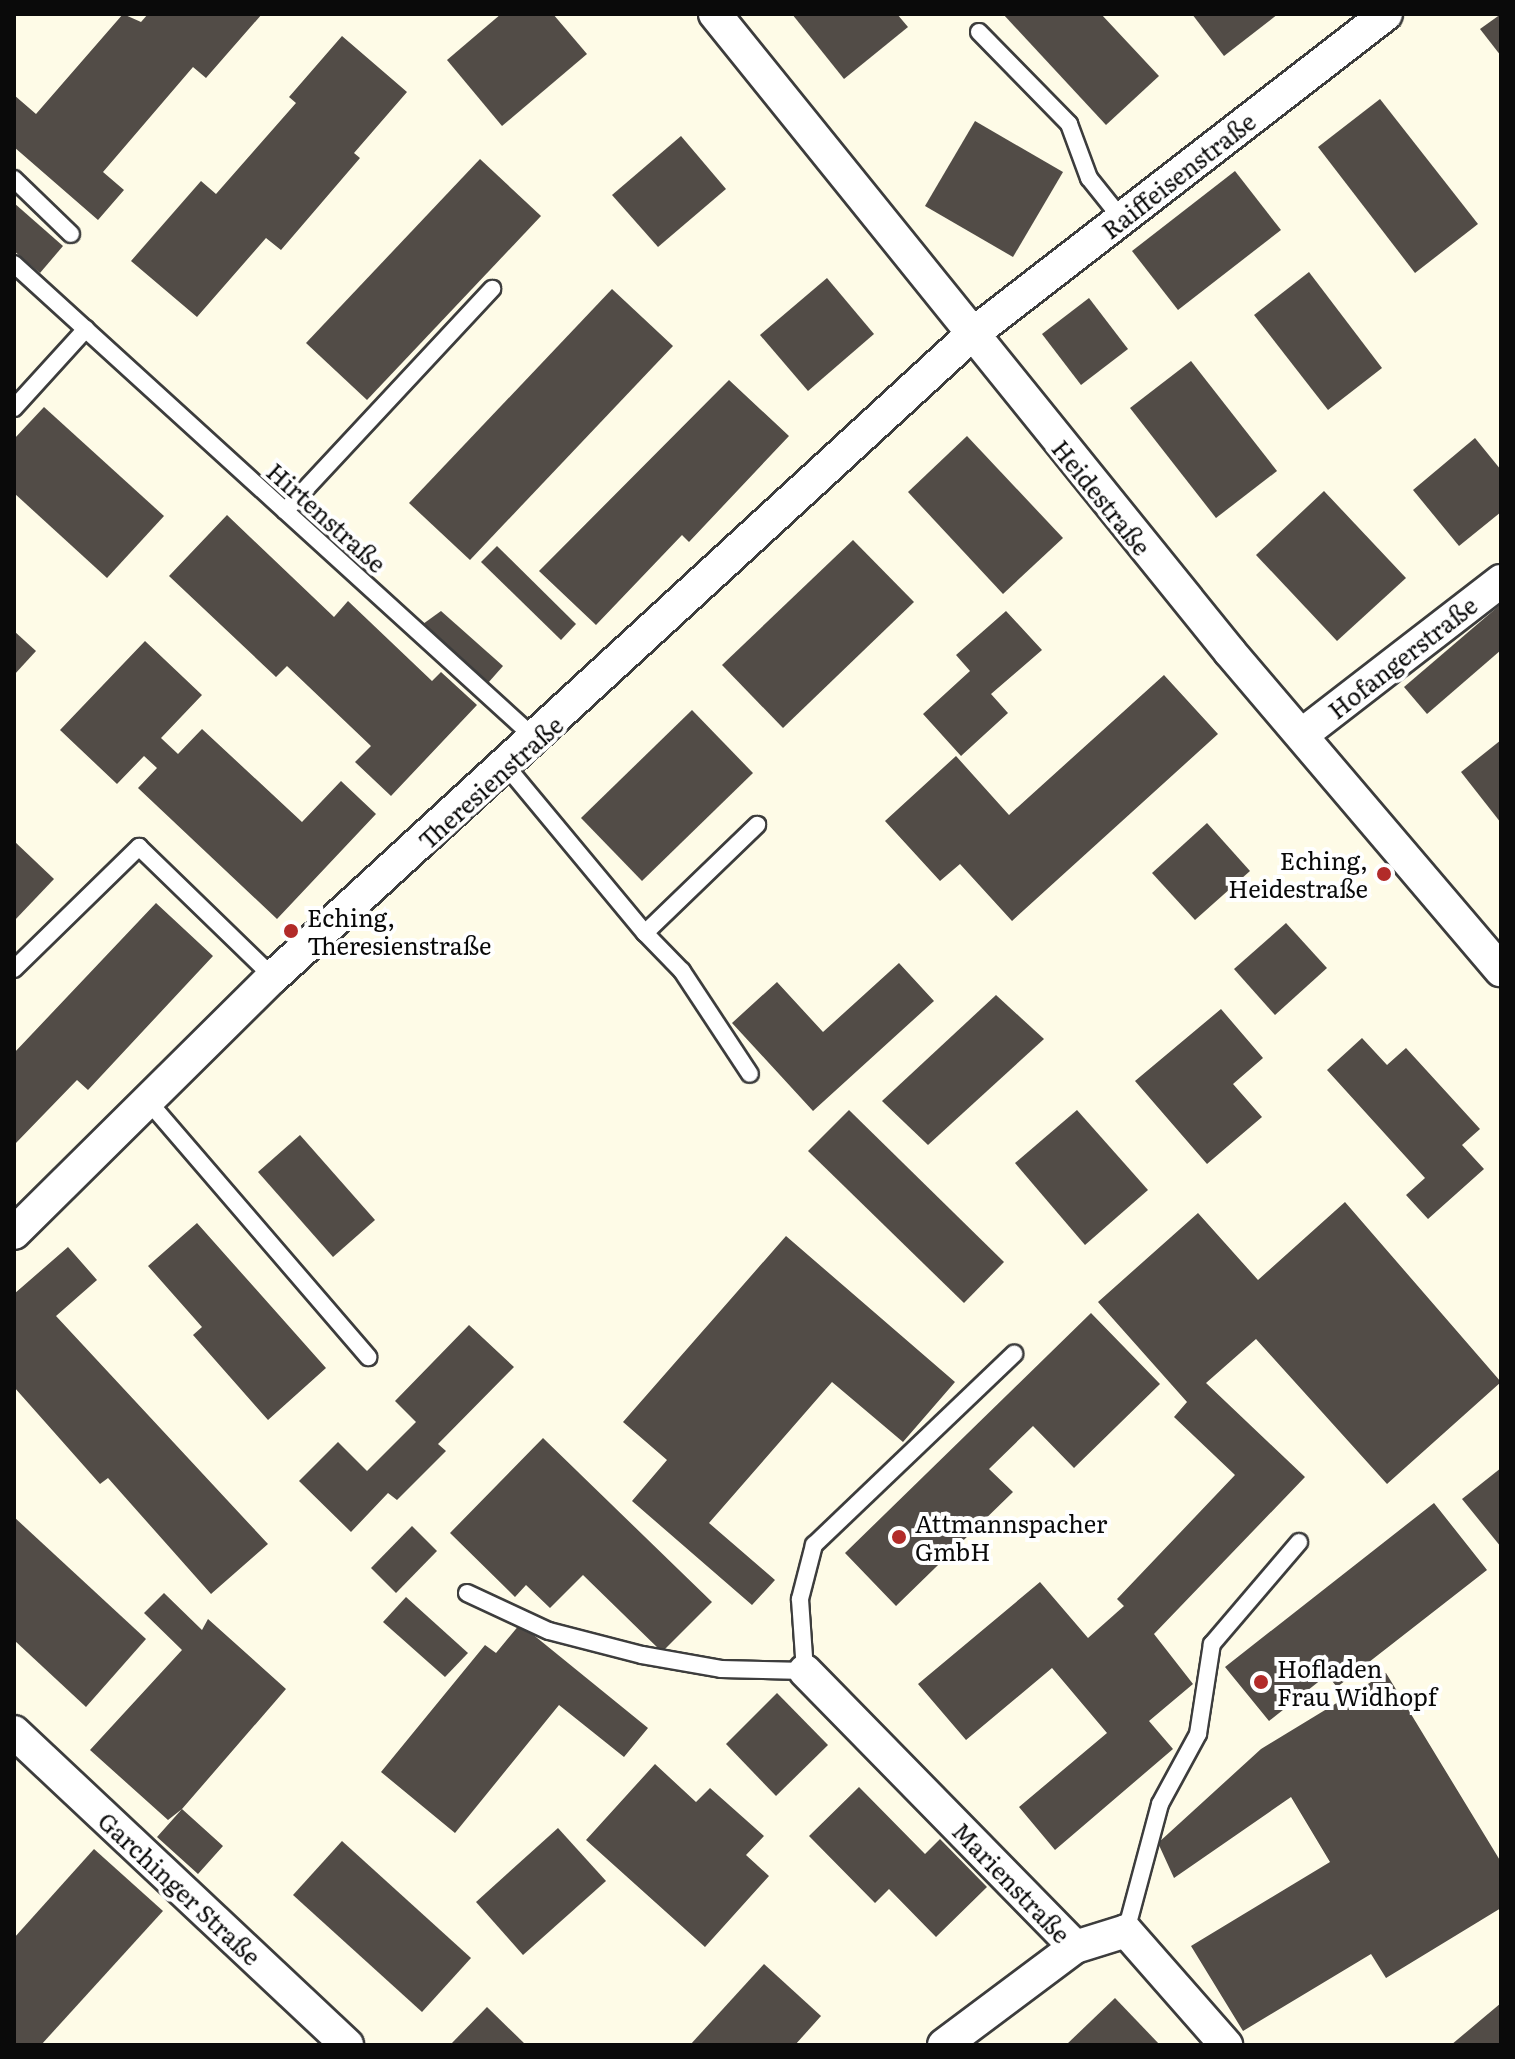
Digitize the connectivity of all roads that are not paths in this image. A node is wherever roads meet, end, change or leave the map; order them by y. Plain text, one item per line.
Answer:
1 (715, 14) edge
2 (1386, 14) edge
3 (979, 32) dead end
4 (14, 179) edge
5 (1121, 218) junction
6 (71, 234) dead end
7 (14, 264) edge
8 (492, 289) dead end
9 (86, 329) junction
10 (970, 336) junction
11 (14, 408) edge
12 (285, 511) junction
13 (1501, 581) edge
14 (1303, 734) junction
15 (537, 740) junction
16 (507, 767) junction
17 (757, 825) dead end
18 (645, 933) junction
19 (14, 969) edge
20 (1501, 970) edge
21 (273, 977) junction
22 (750, 1074) dead end
23 (148, 1101) junction
24 (14, 1233) edge
25 (1014, 1354) dead end
26 (368, 1357) dead end
27 (1299, 1542) dead end
28 (467, 1593) dead end
29 (805, 1671) junction
30 (14, 1732) edge
31 (1126, 1931) junction
32 (1075, 1947) junction
33 (347, 2045) edge
34 (944, 2045) edge
35 (1226, 2045) edge

1 - 10 street, Heidestraße
2 - 5 street, Raiffeisenstraße
3 - 5 lane
4 - 6 lane
5 - 10 street, Raiffeisenstraße
7 - 9 lane, Hirtenstraße
8 - 12 lane
9 - 11 lane
9 - 12 lane, Hirtenstraße
10 - 14 street, Heidestraße
10 - 15 street, Theresienstraße
12 - 15 lane, Hirtenstraße
13 - 14 street, Hofangerstraße
14 - 20 street, Heidestraße
15 - 16 street, Theresienstraße
16 - 18 lane
16 - 21 street, Theresienstraße
17 - 18 lane
18 - 22 lane
19 - 21 lane
21 - 23 street, Theresienstraße
23 - 24 street, Theresienstraße
23 - 26 lane
25 - 29 lane
27 - 31 lane
28 - 29 lane
29 - 32 street, Marienstraße
30 - 33 street, Garchinger Straße
31 - 32 street, Marienstraße
31 - 35 street
32 - 34 street

